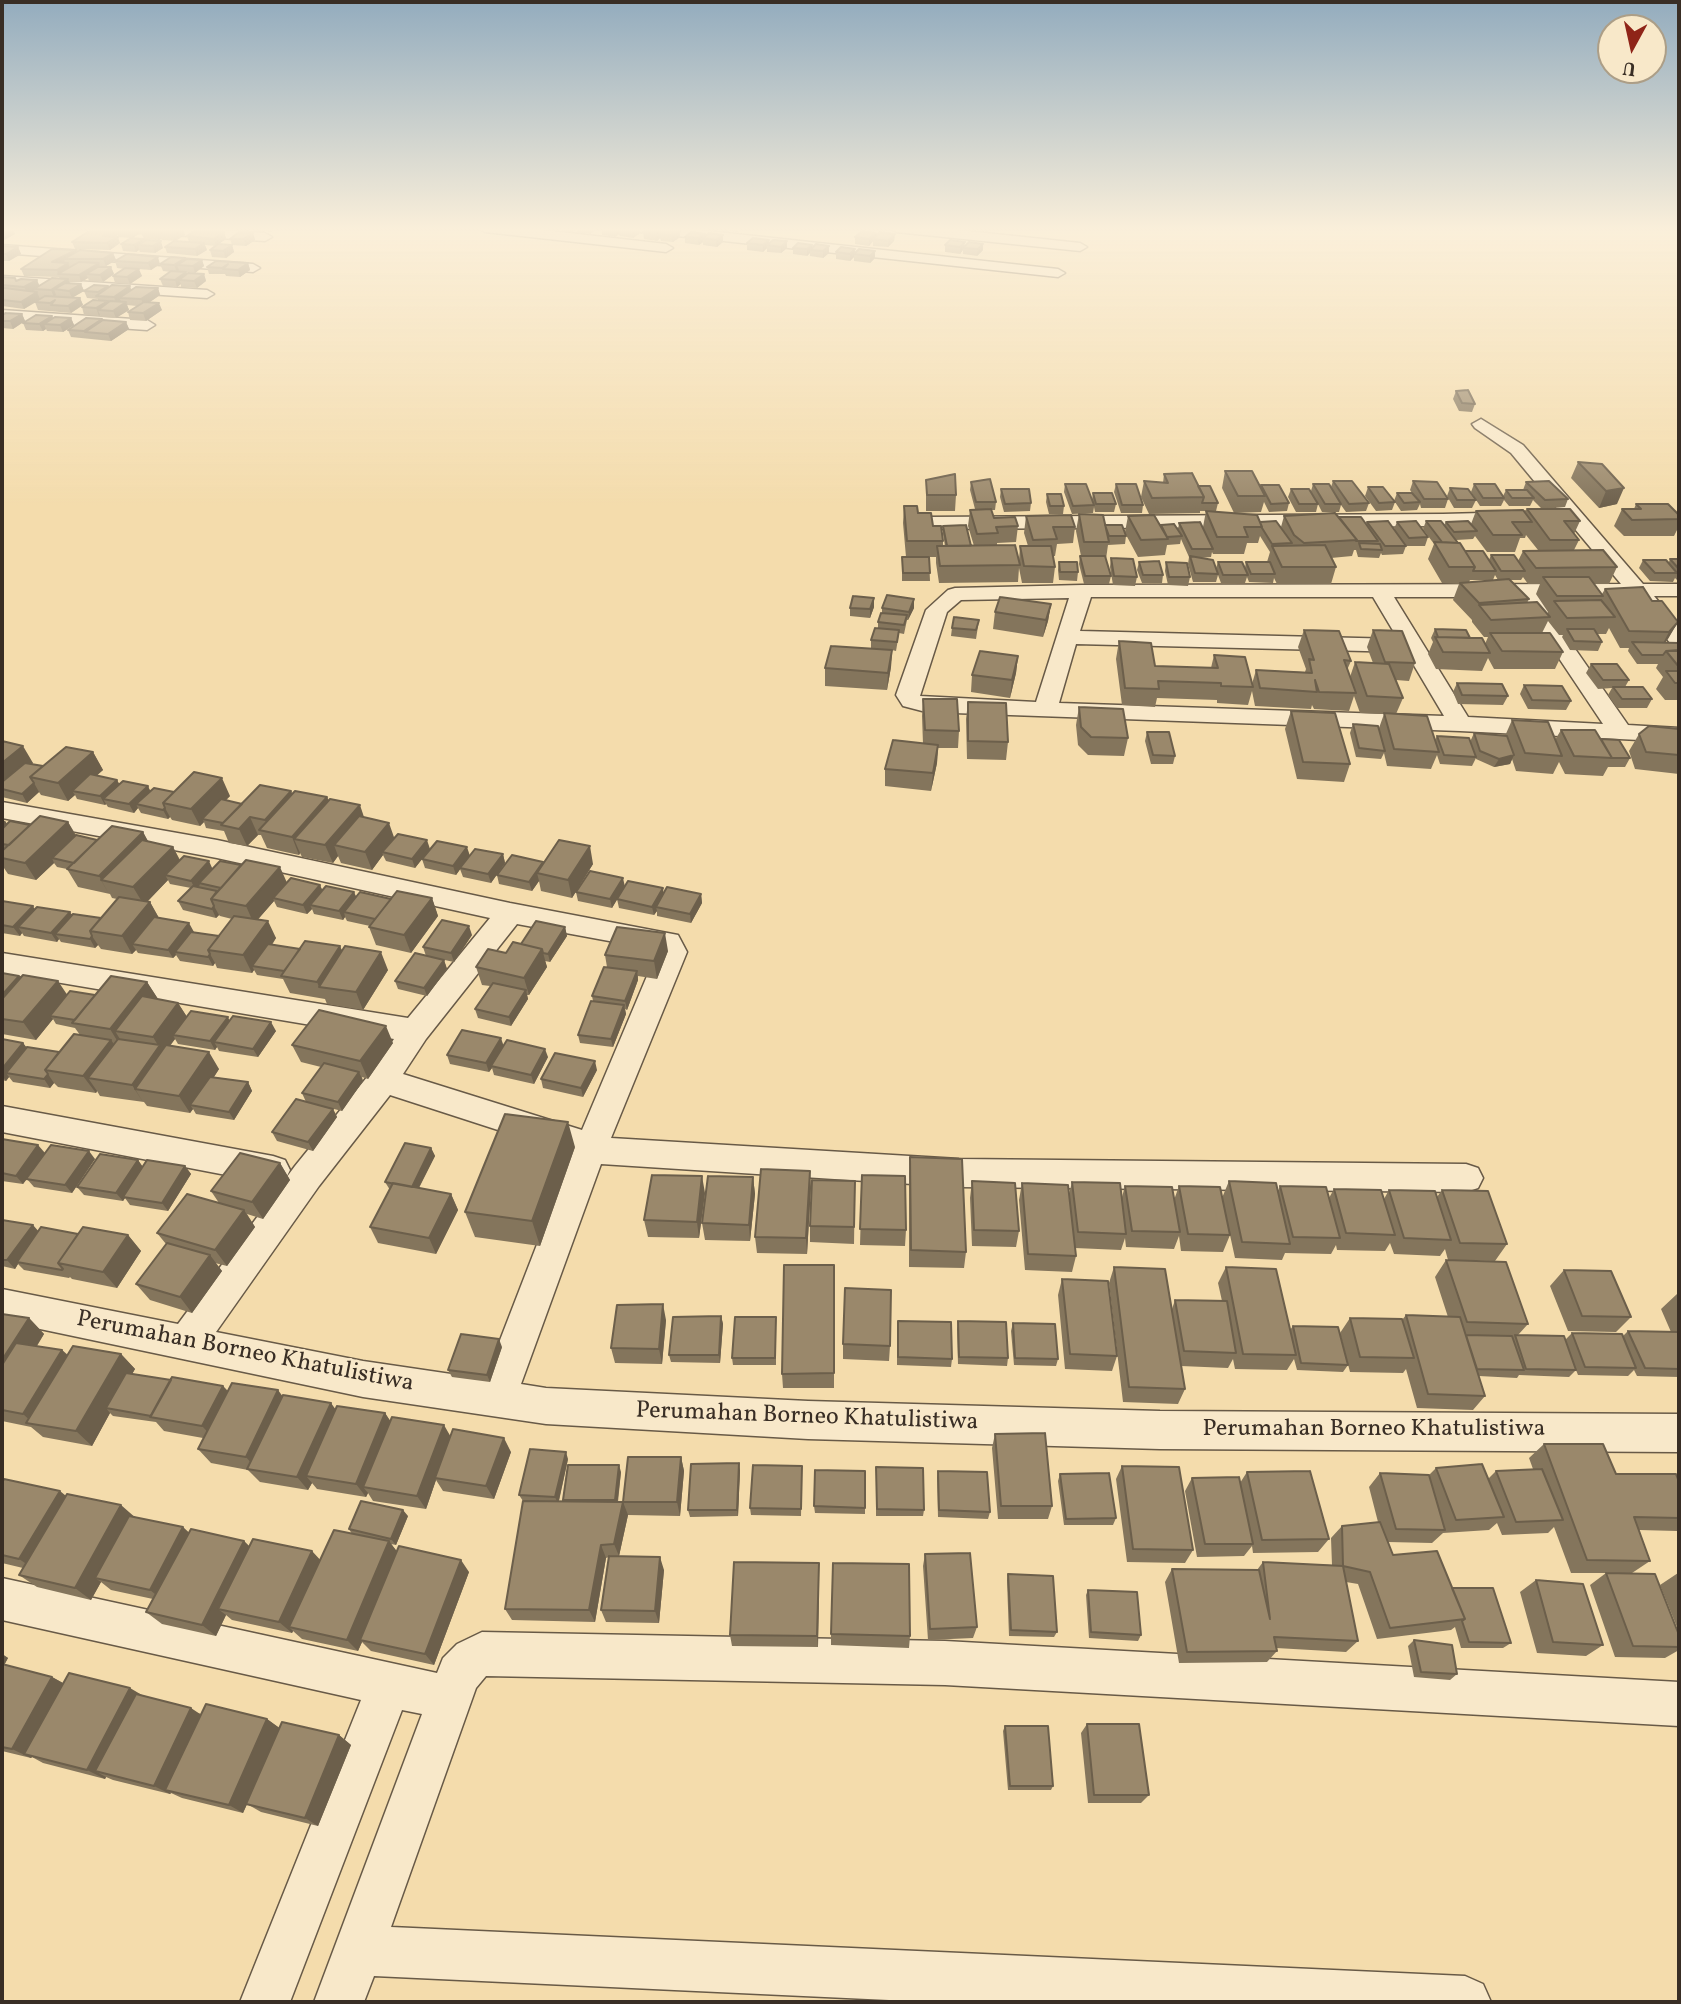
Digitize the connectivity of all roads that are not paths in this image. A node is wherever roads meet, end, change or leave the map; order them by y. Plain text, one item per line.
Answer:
1 (88, 322) edge
2 (147, 326) dead end
3 (1481, 424) dead end
4 (1574, 516) junction
5 (925, 523) edge
6 (1637, 589) junction
7 (1679, 590) edge
8 (1082, 591) junction
9 (1380, 591) junction
10 (1525, 591) junction
11 (1068, 637) junction
12 (1679, 639) edge
13 (1413, 646) junction
14 (1045, 709) junction
15 (1460, 724) junction
16 (1621, 733) junction
17 (1679, 735) edge
18 (2, 810) edge
19 (510, 913) junction
20 (2, 963) edge
21 (415, 1031) junction
22 (383, 1080) junction
23 (2, 1119) edge
24 (610, 1150) junction
25 (307, 1176) junction
26 (1465, 1178) dead end
27 (2, 1305) edge
28 (188, 1341) junction
29 (521, 1403) junction
30 (1679, 1433) edge
31 (2, 1599) edge
32 (418, 1692) junction
33 (1679, 1704) edge
34 (358, 1950) junction
35 (265, 2002) edge
36 (339, 2002) edge
37 (1465, 2002) edge

1 - 2 street
3 - 4 street
4 - 5 street
4 - 6 street
6 - 7 street
6 - 10 street
6 - 12 street
8 - 9 street
8 - 11 street
8 - 14 street
9 - 10 street
9 - 13 street
10 - 16 street
11 - 13 street
11 - 14 street
13 - 15 street
14 - 15 street
15 - 16 street
16 - 17 street
18 - 19 street
19 - 21 street
19 - 24 street
20 - 21 street
21 - 22 street
22 - 24 street
22 - 25 street
23 - 25 street
24 - 26 street
24 - 29 street
25 - 28 street
27 - 28 street, Perumahan Borneo Khatulistiwa
28 - 29 street, Perumahan Borneo Khatulistiwa
29 - 30 street, Perumahan Borneo Khatulistiwa
31 - 32 street
32 - 33 street
32 - 34 street
32 - 35 street
34 - 36 street
34 - 37 street

